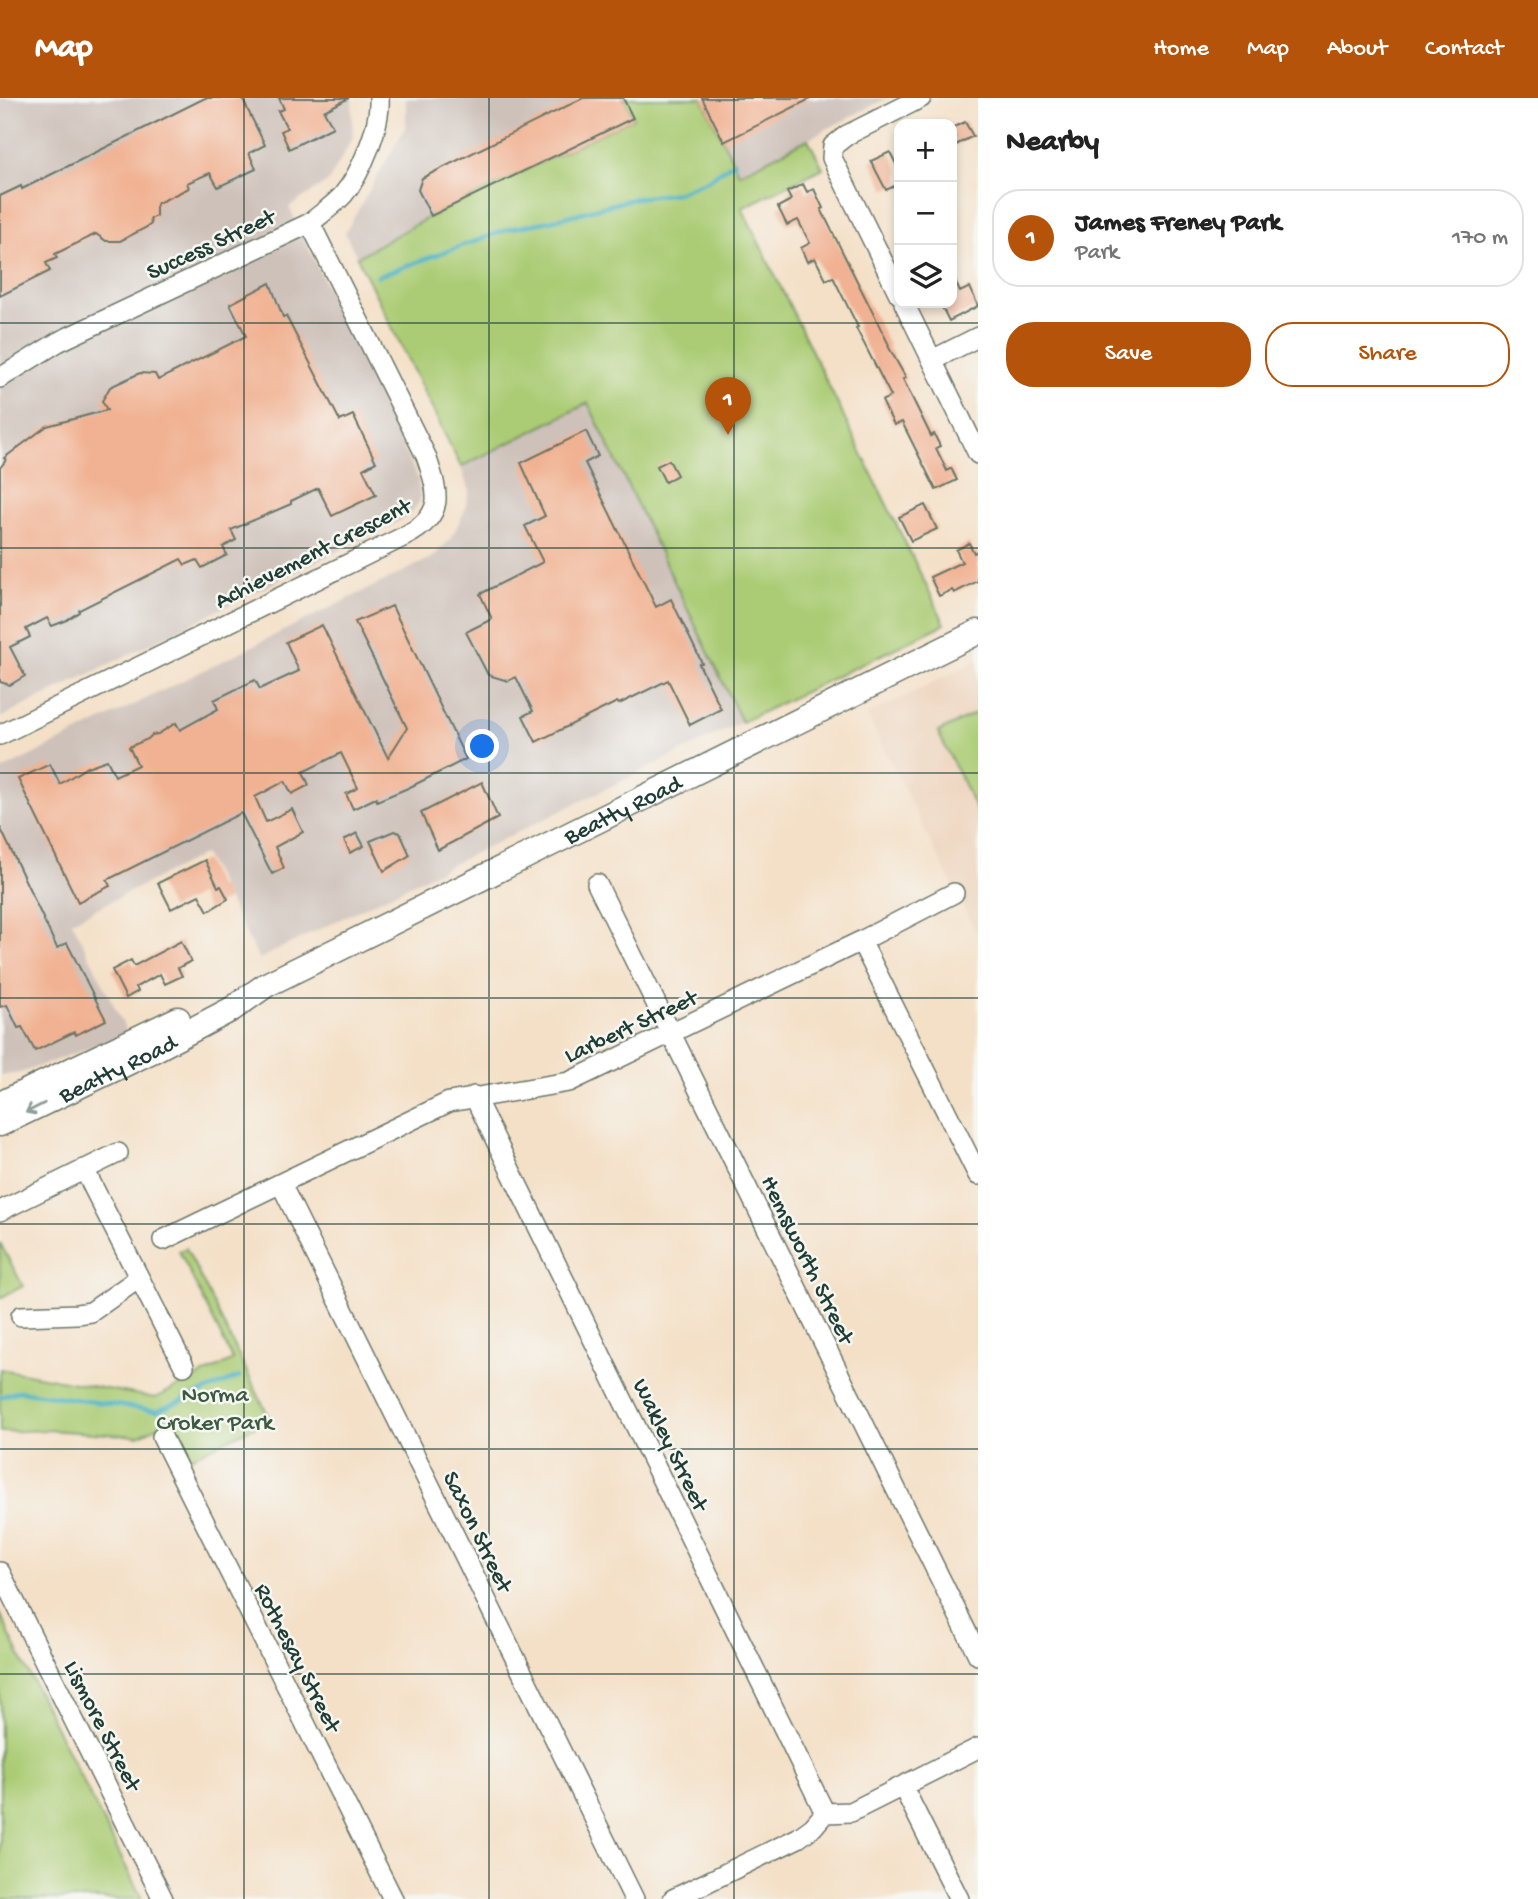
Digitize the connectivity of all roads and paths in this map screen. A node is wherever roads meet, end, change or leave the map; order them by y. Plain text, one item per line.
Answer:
1 (379, 98) edge
2 (921, 98) edge
3 (310, 223) junction
4 (894, 284) edge
5 (906, 308) edge
6 (978, 337) edge
7 (932, 360) junction
8 (0, 378) edge
9 (978, 454) edge
10 (978, 632) edge
11 (0, 735) edge
12 (597, 884) dead end
13 (954, 893) dead end
14 (861, 941) junction
15 (266, 985) junction
16 (670, 1033) junction
17 (474, 1096) junction
18 (0, 1104) edge
19 (0, 1124) edge
20 (118, 1153) dead end
21 (84, 1169) junction
22 (978, 1175) edge
23 (281, 1184) junction
24 (0, 1211) edge
25 (163, 1240) dead end
26 (139, 1278) junction
27 (21, 1316) dead end
28 (184, 1366) dead end
29 (162, 1437) dead end
30 (0, 1572) edge
31 (978, 1656) edge
32 (978, 1748) edge
33 (903, 1787) junction
34 (825, 1813) junction
35 (163, 1899) edge
36 (393, 1899) edge
37 (634, 1899) edge
38 (673, 1899) edge
39 (959, 1899) edge

1 - 3 street, Success Street
2 - 4 street
3 - 8 street, Success Street
3 - 11 street, Achievement Crescent
5 - 7 street
6 - 7 street
7 - 9 street
10 - 15 main road, Beatty Road
12 - 16 street, Hemsworth Street
13 - 14 street, Larbert Street
14 - 16 street, Larbert Street
14 - 22 street
15 - 18 main road, Beatty Road
15 -> 19 main road, Beatty Road
16 - 17 street, Larbert Street
16 - 31 street, Hemsworth Street
17 - 23 street, Larbert Street
17 - 34 street, Wakley Street
20 - 21 street
21 - 24 street
21 - 26 street
23 - 25 street, Larbert Street
23 - 37 street, Saxon Street
26 - 27 street
26 - 28 street
29 - 36 street, Rothesay Street
30 - 35 street, Lismore Street
32 - 33 street
33 - 34 street
33 - 39 street
34 - 38 street

